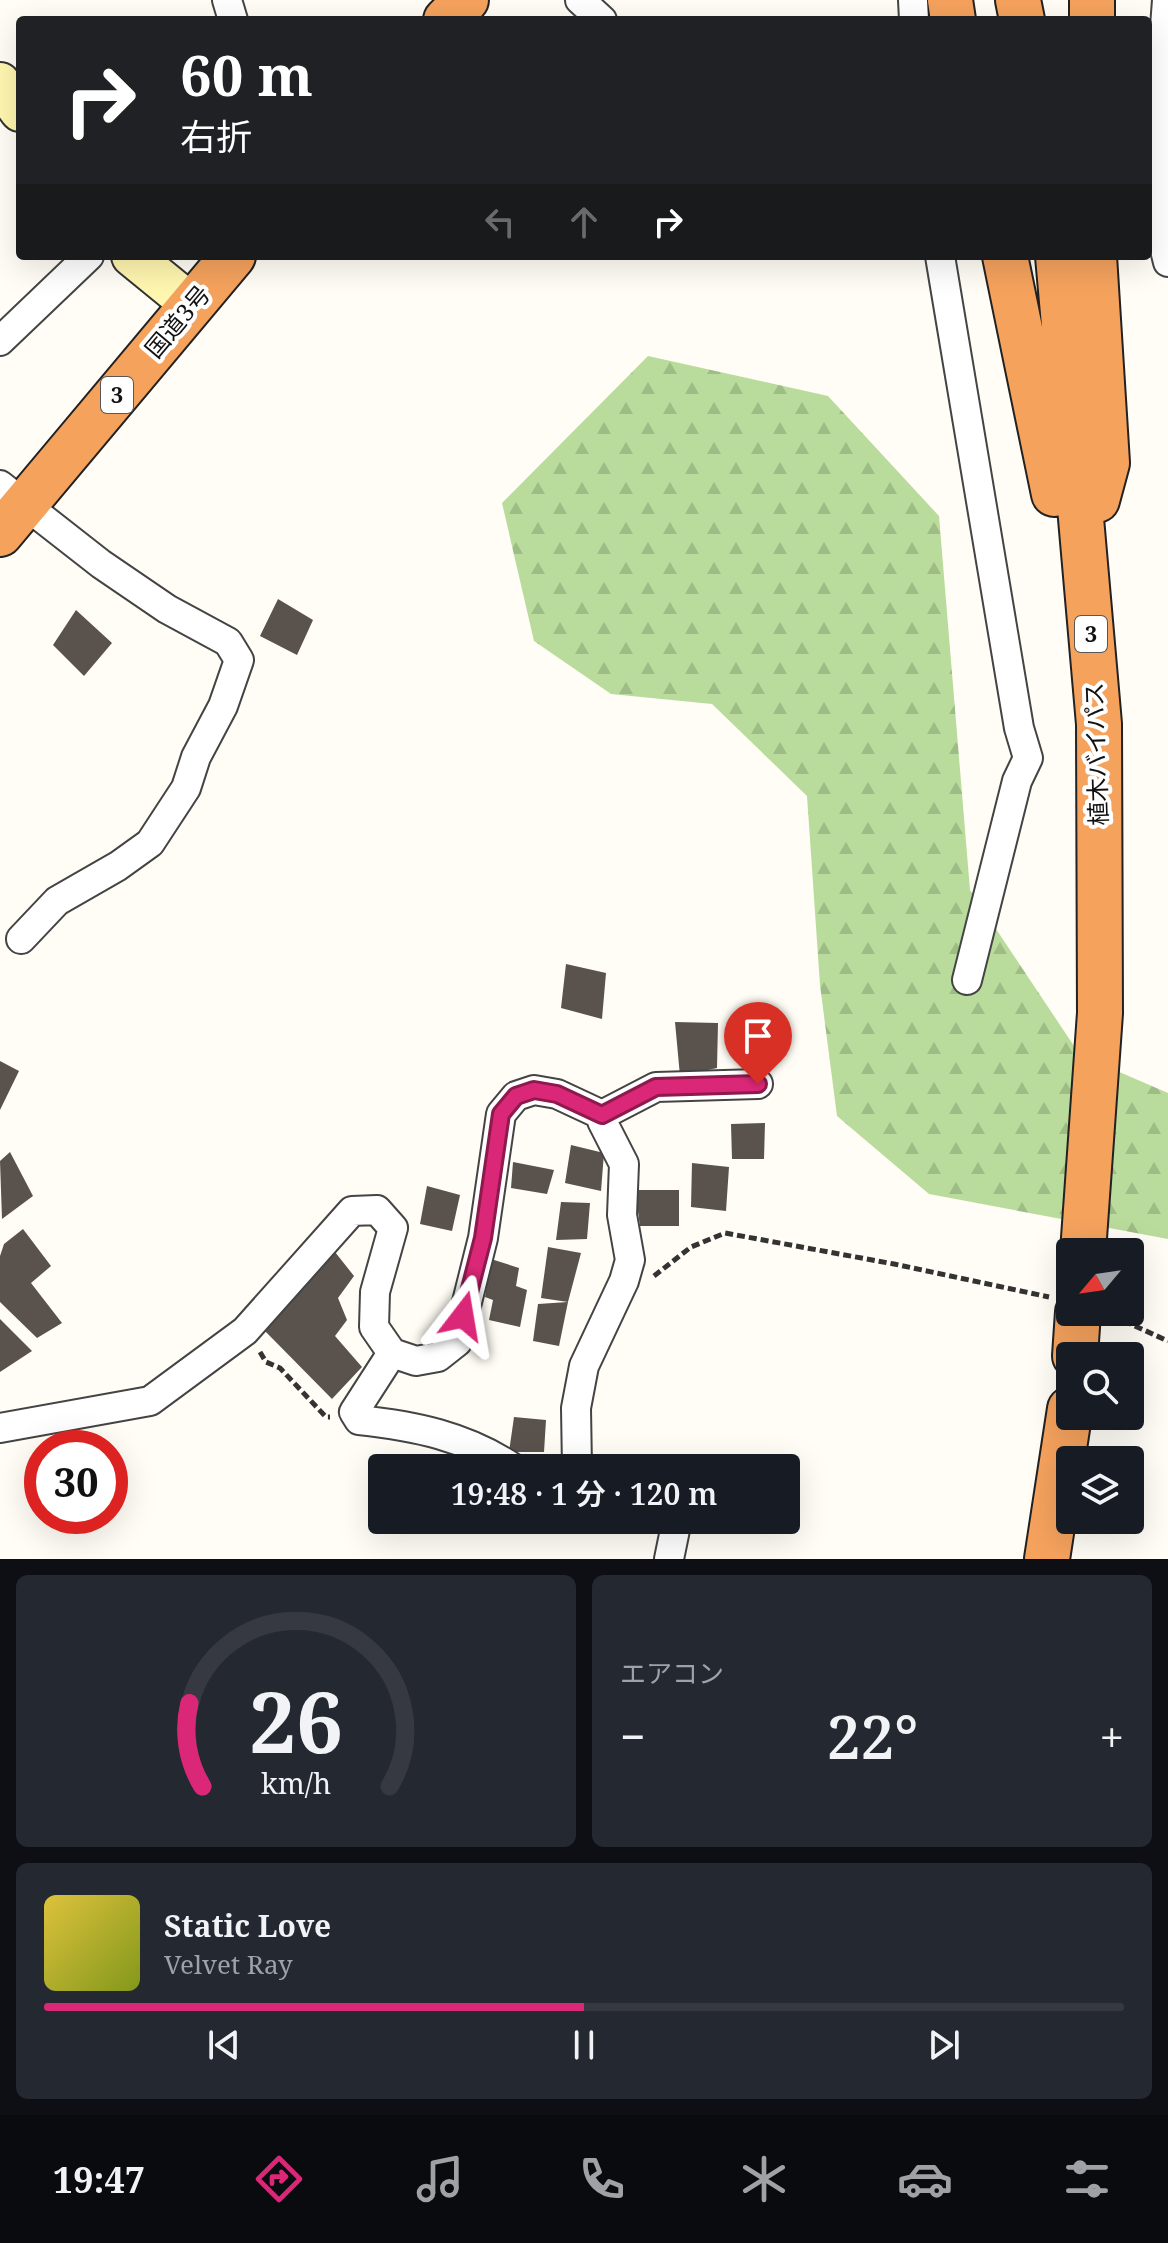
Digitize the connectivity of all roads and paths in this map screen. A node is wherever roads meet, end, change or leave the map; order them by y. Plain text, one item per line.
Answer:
1 (466, 0) edge
2 (580, 0) edge
3 (1167, 0) edge
4 (450, 16) edge
5 (598, 16) edge
6 (0, 83) edge
7 (16, 105) edge
8 (1158, 109) edge
9 (85, 260) edge
10 (137, 260) edge
11 (230, 260) edge
12 (941, 260) edge
13 (1006, 260) edge
14 (1058, 260) edge
15 (1094, 260) edge
16 (1168, 262) edge
17 (192, 305) junction
18 (0, 341) edge
19 (8, 508) edge
20 (1084, 546) junction
21 (1099, 724) junction
22 (21, 939) dead end
23 (967, 980) dead end
24 (758, 1084) dead end
25 (602, 1115) junction
26 (1084, 1238) edge
27 (646, 1281) dead end
28 (1056, 1302) edge
29 (1135, 1326) edge
30 (245, 1331) junction
31 (1168, 1341) edge
32 (392, 1353) junction
33 (359, 1420) junction
34 (0, 1428) edge
35 (1067, 1430) edge
36 (492, 1454) edge
37 (577, 1454) edge
38 (674, 1534) edge
39 (669, 1559) edge
40 (1047, 1559) edge

1 - 4 highway
2 - 5 street
3 - 8 street
6 - 7 main road
8 - 16 street
9 - 18 street
10 - 17 main road
11 - 17 highway, 国道3号 / 3
12 - 23 street
13 - 21 highway
14 - 20 highway, 植木バイパス / 3
15 - 20 highway
17 - 19 highway, 国道3号 / 3
19 - 22 street
20 - 21 highway, 植木バイパス / 3
21 - 26 highway, 植木バイパス / 3
24 - 25 street
25 - 32 street
25 - 37 street
27 - 28 path
29 - 31 path
30 - 32 street
30 - 33 path
30 - 34 street
32 - 33 street
33 - 36 street
35 - 40 highway
38 - 39 street

